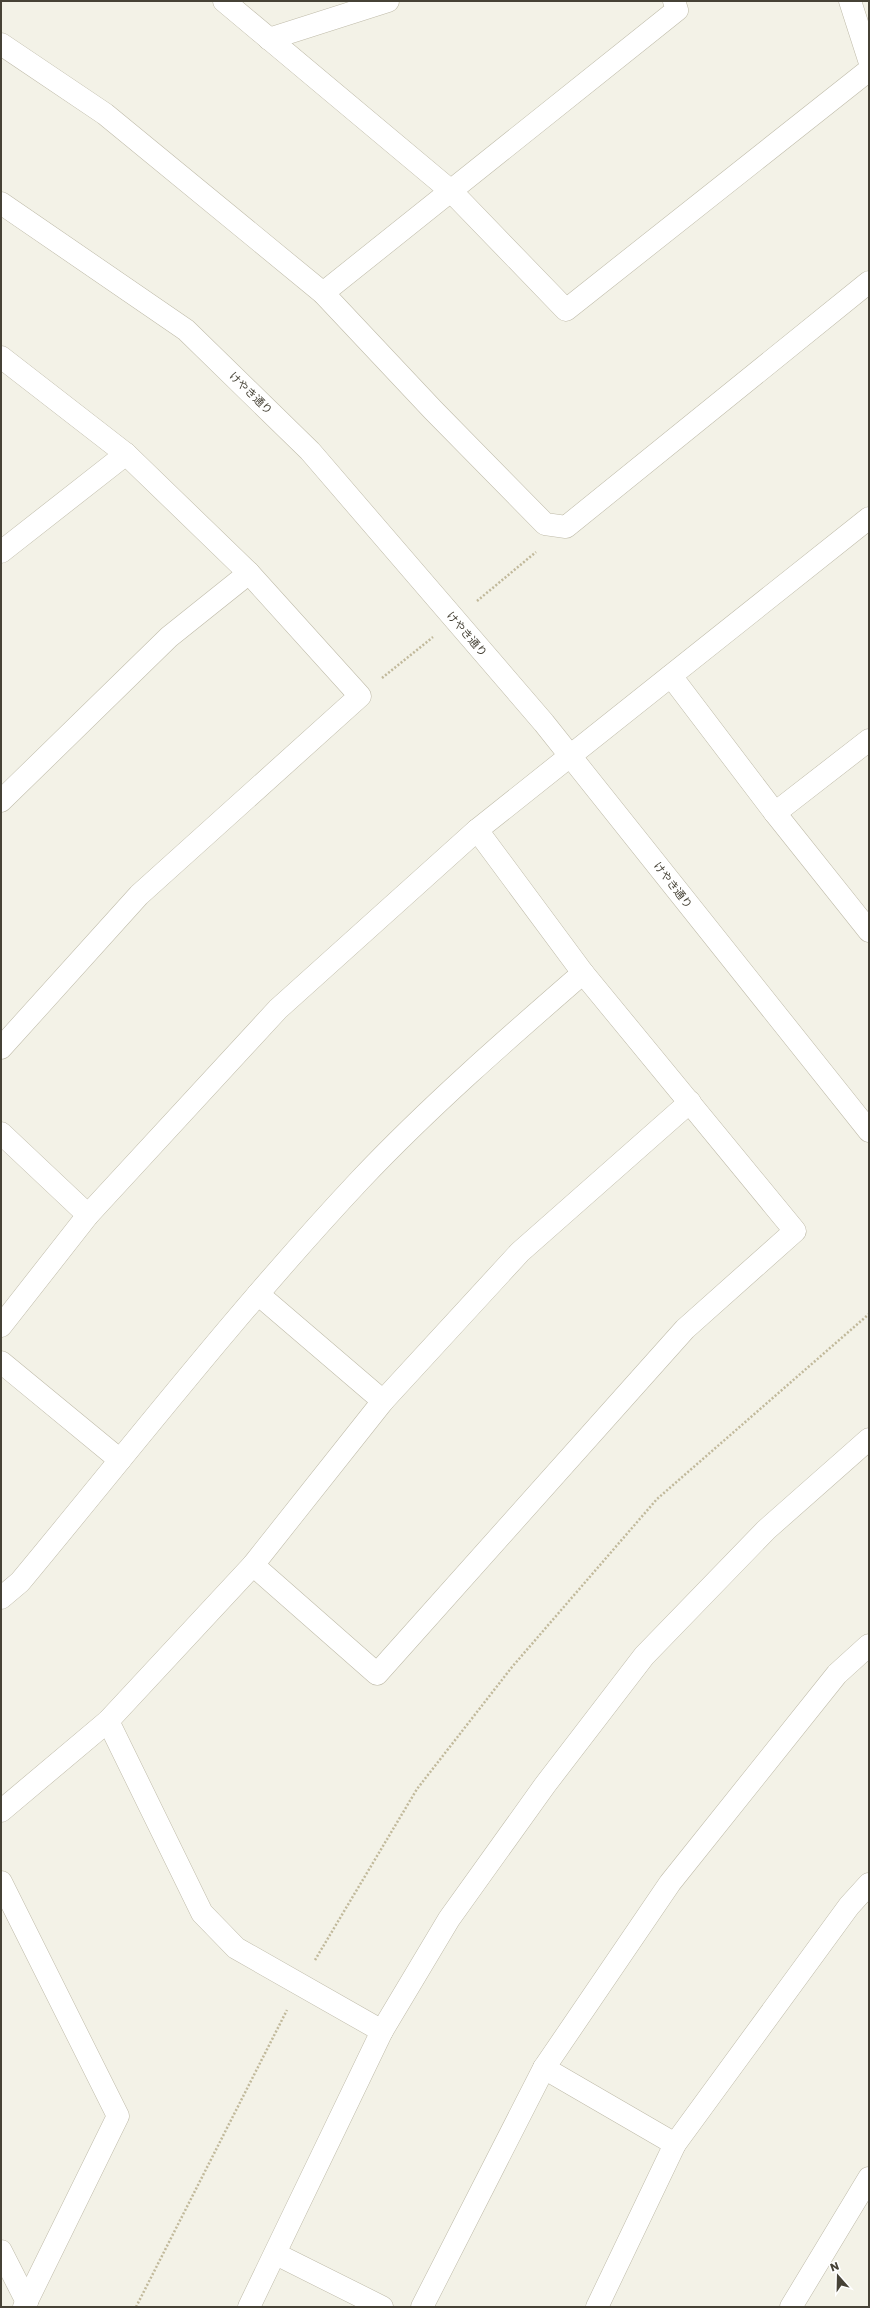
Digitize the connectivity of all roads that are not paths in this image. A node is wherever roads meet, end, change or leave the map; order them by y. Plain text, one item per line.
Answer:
1 (224, 1) edge
2 (388, 1) edge
3 (674, 1) edge
4 (850, 1) edge
5 (269, 39) junction
6 (1, 44) edge
7 (869, 60) edge
8 (869, 70) edge
9 (451, 191) junction
10 (1, 203) edge
11 (869, 282) edge
12 (323, 293) junction
13 (1, 357) edge
14 (126, 454) junction
15 (869, 518) edge
16 (1, 552) edge
17 (249, 574) junction
18 (671, 676) junction
19 (869, 740) edge
20 (570, 755) junction
21 (1, 801) edge
22 (776, 813) junction
23 (477, 830) junction
24 (869, 930) edge
25 (583, 973) junction
26 (1, 1048) edge
27 (690, 1102) junction
28 (869, 1131) edge
29 (1, 1133) edge
30 (88, 1215) junction
31 (258, 1294) junction
32 (1, 1326) edge
33 (1, 1362) edge
34 (383, 1401) junction
35 (869, 1438) edge
36 (120, 1460) junction
37 (254, 1565) junction
38 (1, 1598) edge
39 (869, 1645) edge
40 (108, 1721) junction
41 (1, 1811) edge
42 (1, 1882) edge
43 (869, 1884) edge
44 (382, 2031) junction
45 (544, 2068) junction
46 (676, 2144) junction
47 (869, 2178) edge
48 (1, 2251) edge
49 (276, 2254) junction
50 (26, 2305) edge
51 (249, 2307) edge
52 (382, 2307) edge
53 (422, 2307) edge
54 (597, 2307) edge
55 (791, 2307) edge

1 - 5 street
2 - 5 street
3 - 9 street
4 - 7 street
5 - 9 street
6 - 12 street
8 - 9 street
9 - 12 street
10 - 20 street, けやき通り
11 - 12 street
13 - 14 street
14 - 16 street
14 - 17 street
15 - 18 street
17 - 21 street
17 - 26 street
18 - 20 street
18 - 22 street
19 - 22 street
20 - 23 street
20 - 28 street, けやき通り
22 - 24 street
23 - 25 street
23 - 30 street
25 - 27 street
25 - 31 street
27 - 34 street
27 - 37 street
29 - 30 street
30 - 32 street
31 - 34 street
31 - 36 street
33 - 36 street
34 - 37 street
35 - 44 street
36 - 38 street
37 - 40 street
39 - 45 street
40 - 41 street
40 - 44 street
42 - 50 street
43 - 46 street
44 - 49 street
45 - 46 street
45 - 53 street
46 - 54 street
47 - 55 street
48 - 50 street
49 - 51 street
49 - 52 street

